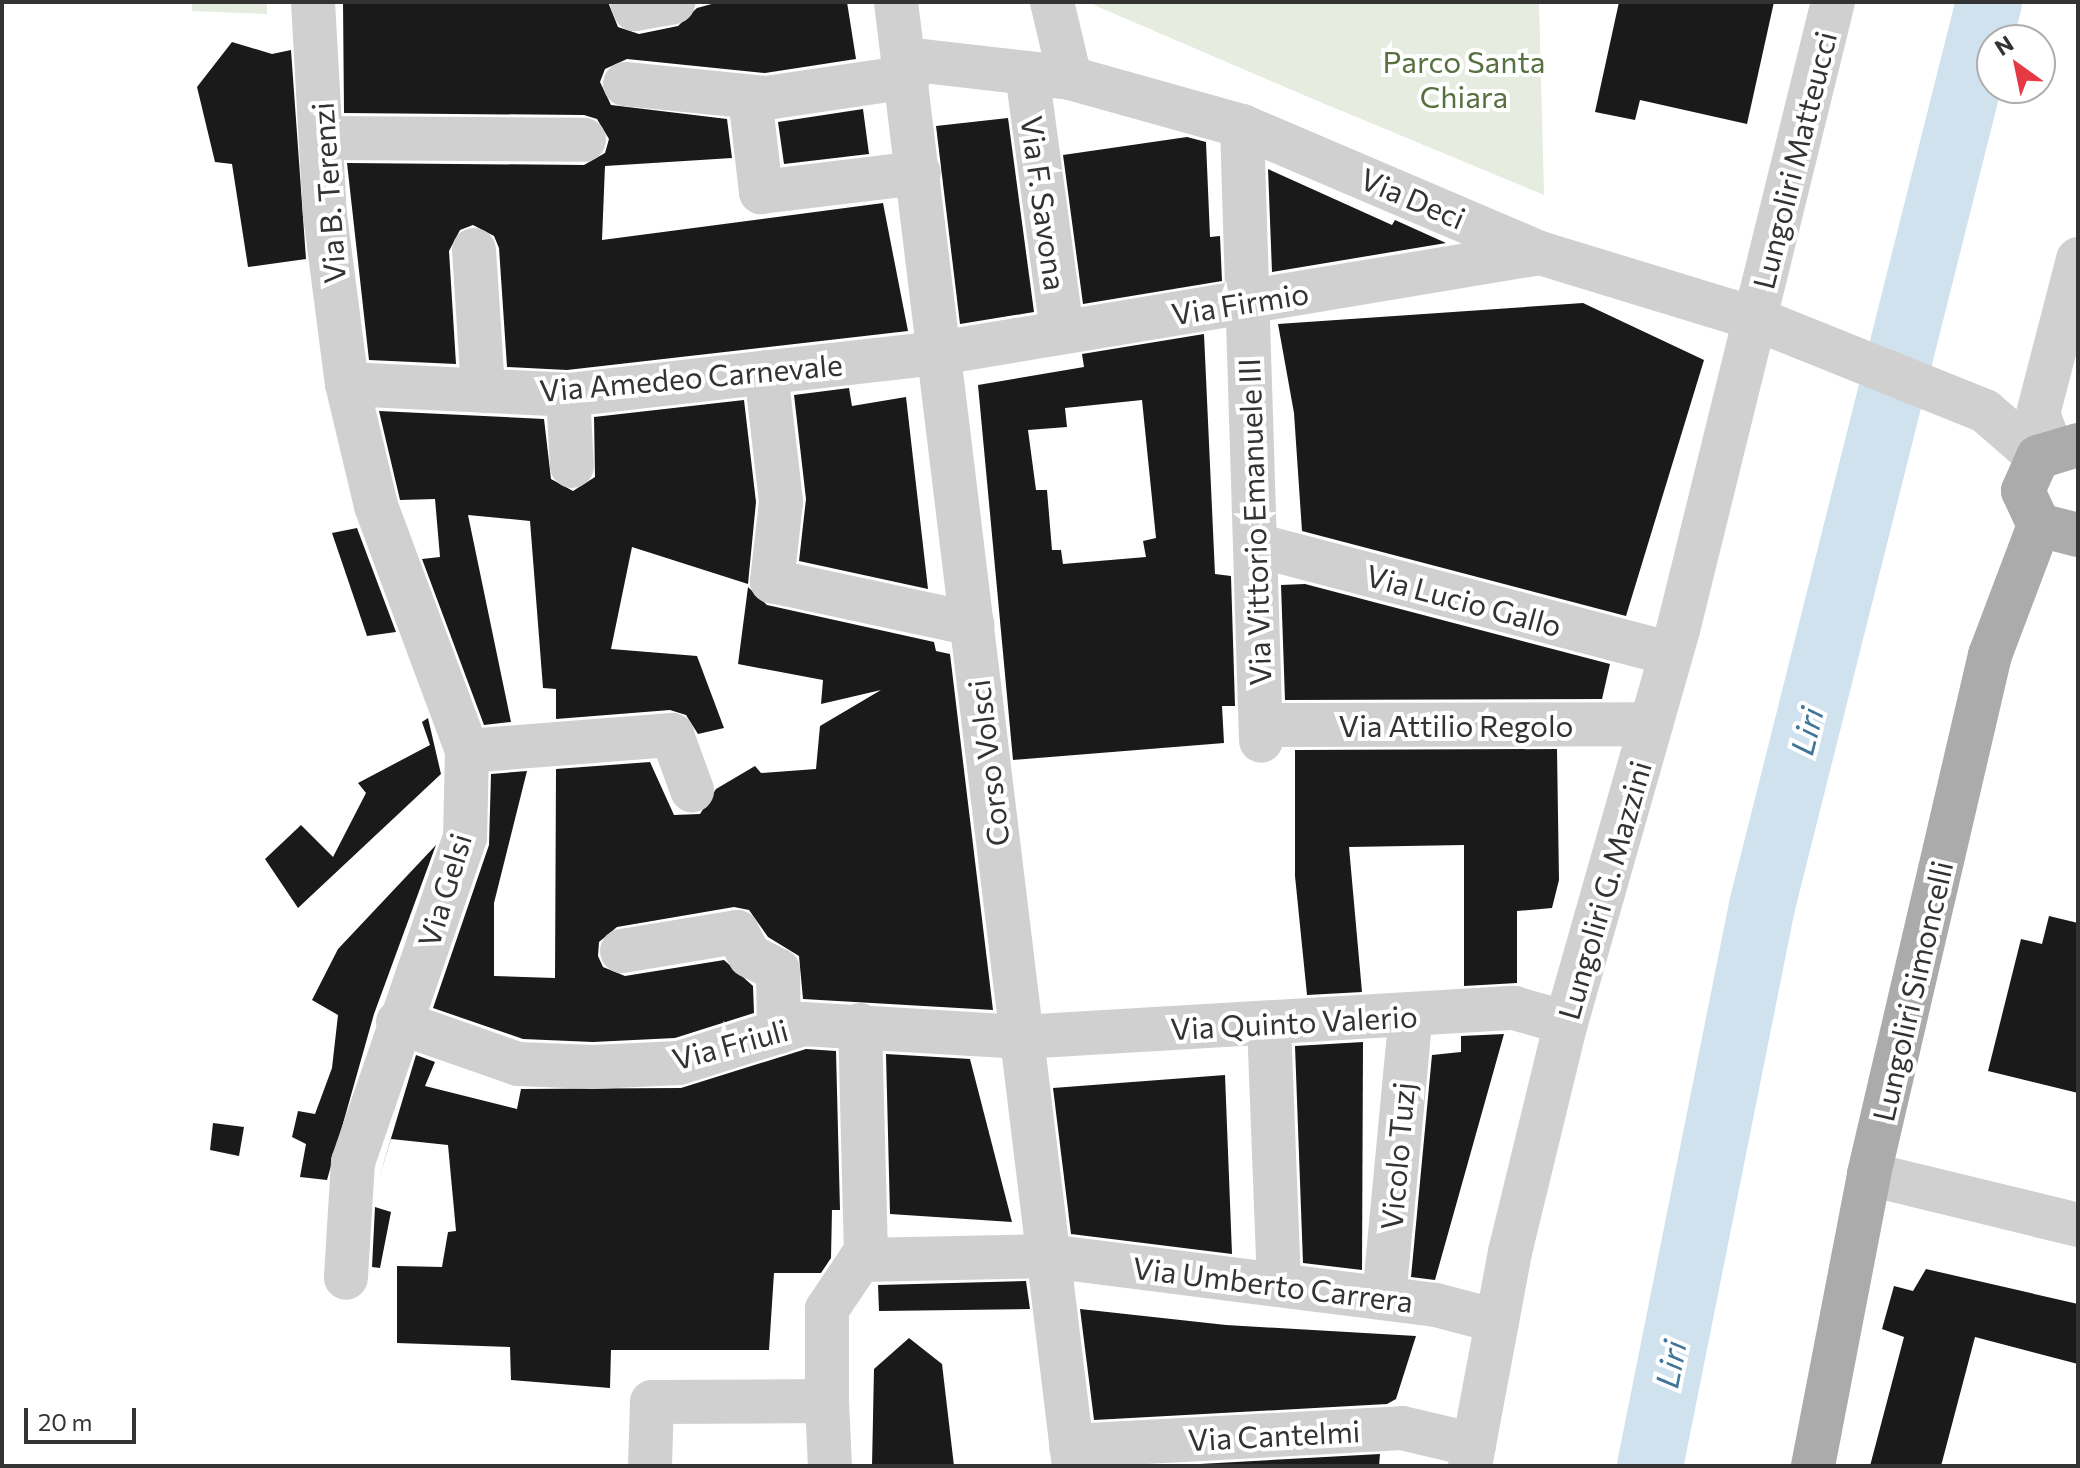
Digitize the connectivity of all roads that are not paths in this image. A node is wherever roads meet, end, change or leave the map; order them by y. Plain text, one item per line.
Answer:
1 (313, 2) edge
2 (896, 2) edge
3 (1052, 2) edge
4 (1833, 2) edge
5 (907, 68) junction
6 (1027, 73) junction
7 (1070, 78) junction
8 (625, 84) dead end
9 (750, 97) junction
10 (1242, 126) junction
11 (326, 138) junction
12 (584, 140) dead end
13 (919, 173) junction
14 (474, 250) dead end
15 (1540, 253) junction
16 (2078, 259) edge
17 (1245, 302) junction
18 (1773, 326) junction
19 (1062, 332) junction
20 (939, 353) junction
21 (766, 372) junction
22 (347, 384) junction
23 (483, 391) junction
24 (568, 395) junction
25 (2056, 450) edge
26 (572, 466) dead end
27 (376, 506) joint
28 (2058, 530) edge
29 (1256, 545) junction
30 (972, 624) junction
31 (1671, 654) junction
32 (1651, 724) junction
33 (1261, 733) joint
34 (467, 751) junction
35 (692, 790) dead end
36 (622, 951) dead end
37 (1411, 1015) junction
38 (398, 1022) junction
39 (1566, 1023) junction
40 (1269, 1024) junction
41 (860, 1025) junction
42 (779, 1032) junction
43 (1021, 1037) junction
44 (1869, 1174) junction
45 (2078, 1225) edge
46 (1048, 1256) junction
47 (866, 1260) junction
48 (346, 1278) dead end
49 (1279, 1285) junction
50 (1384, 1298) junction
51 (1497, 1321) junction
52 (827, 1401) junction
53 (1318, 1449) edge
54 (1072, 1456) edge
55 (1472, 1456) edge
56 (650, 1466) edge
57 (830, 1466) edge
58 (1813, 1466) edge

1 - 11 street, Via B. Terenzi
2 - 5 street, Corso Volsci
3 - 7 street
4 - 18 street, Lungoliri Matteucci
5 - 6 street, Via Deci
5 - 9 street, Via Deci
5 - 13 street, Corso Volsci
6 - 7 street, Via Deci
6 - 19 street, Via F. Savona
7 - 10 street, Via Deci
8 - 9 street, Via Deci
9 - 13 street
10 - 15 street, Via Deci
10 - 17 street, Via Vittorio Emanuele III
11 - 12 street
11 - 22 street, Via B. Terenzi
13 - 20 street, Corso Volsci
14 - 23 street
15 - 17 street, Via Firmio
15 - 18 street, Via Deci
16 - 25 street
17 - 19 street, Via Firmio
17 - 29 street, Via Vittorio Emanuele III
18 - 25 street, Via Deci
18 - 31 street, Lungoliri G. Mazzini
19 - 20 street, Via Firmio
20 - 21 street, Via Amedeo Carnevale
20 - 30 street, Corso Volsci
21 - 24 street, Via Amedeo Carnevale
21 - 30 street
22 - 23 street, Via Amedeo Carnevale
22 - 27 street, Via B. Terenzi
23 - 24 street, Via Amedeo Carnevale
24 - 26 street
25 - 28 main road
27 - 34 street, Via Gelsi
28 - 44 main road, Lungoliri Simoncelli
29 - 31 street, Via Lucio Gallo
29 - 33 street, Via Vittorio Emanuele III
30 - 43 street, Corso Volsci
31 - 32 street, Lungoliri G. Mazzini
32 - 33 street, Via Attilio Regolo
32 - 39 street, Lungoliri G. Mazzini
34 - 35 street
34 - 38 street, Via Gelsi
36 - 42 street
37 - 39 street, Via Quinto Valerio
37 - 40 street, Via Quinto Valerio
37 - 50 street, Vicolo Tuzj
38 - 42 street, Via Friuli
38 - 48 street, Via Gelsi
39 - 51 street, Lungoliri G. Mazzini
40 - 43 street, Via Quinto Valerio
40 - 49 street
41 - 42 street, Via Friuli
41 - 43 street, Via Friuli
41 - 47 street
43 - 46 street, Corso Volsci
44 - 45 street
44 - 58 main road, Lungoliri Simoncelli
46 - 47 street, Via Umberto Carrera
46 - 49 street, Via Umberto Carrera
46 - 54 street, Corso Volsci
47 - 52 street
49 - 50 street, Via Umberto Carrera
50 - 51 street, Via Umberto Carrera
51 - 55 street, Lungoliri G. Mazzini
52 - 56 street
52 - 57 street
53 - 54 street, Via Cantelmi
53 - 55 street, Via Cantelmi

